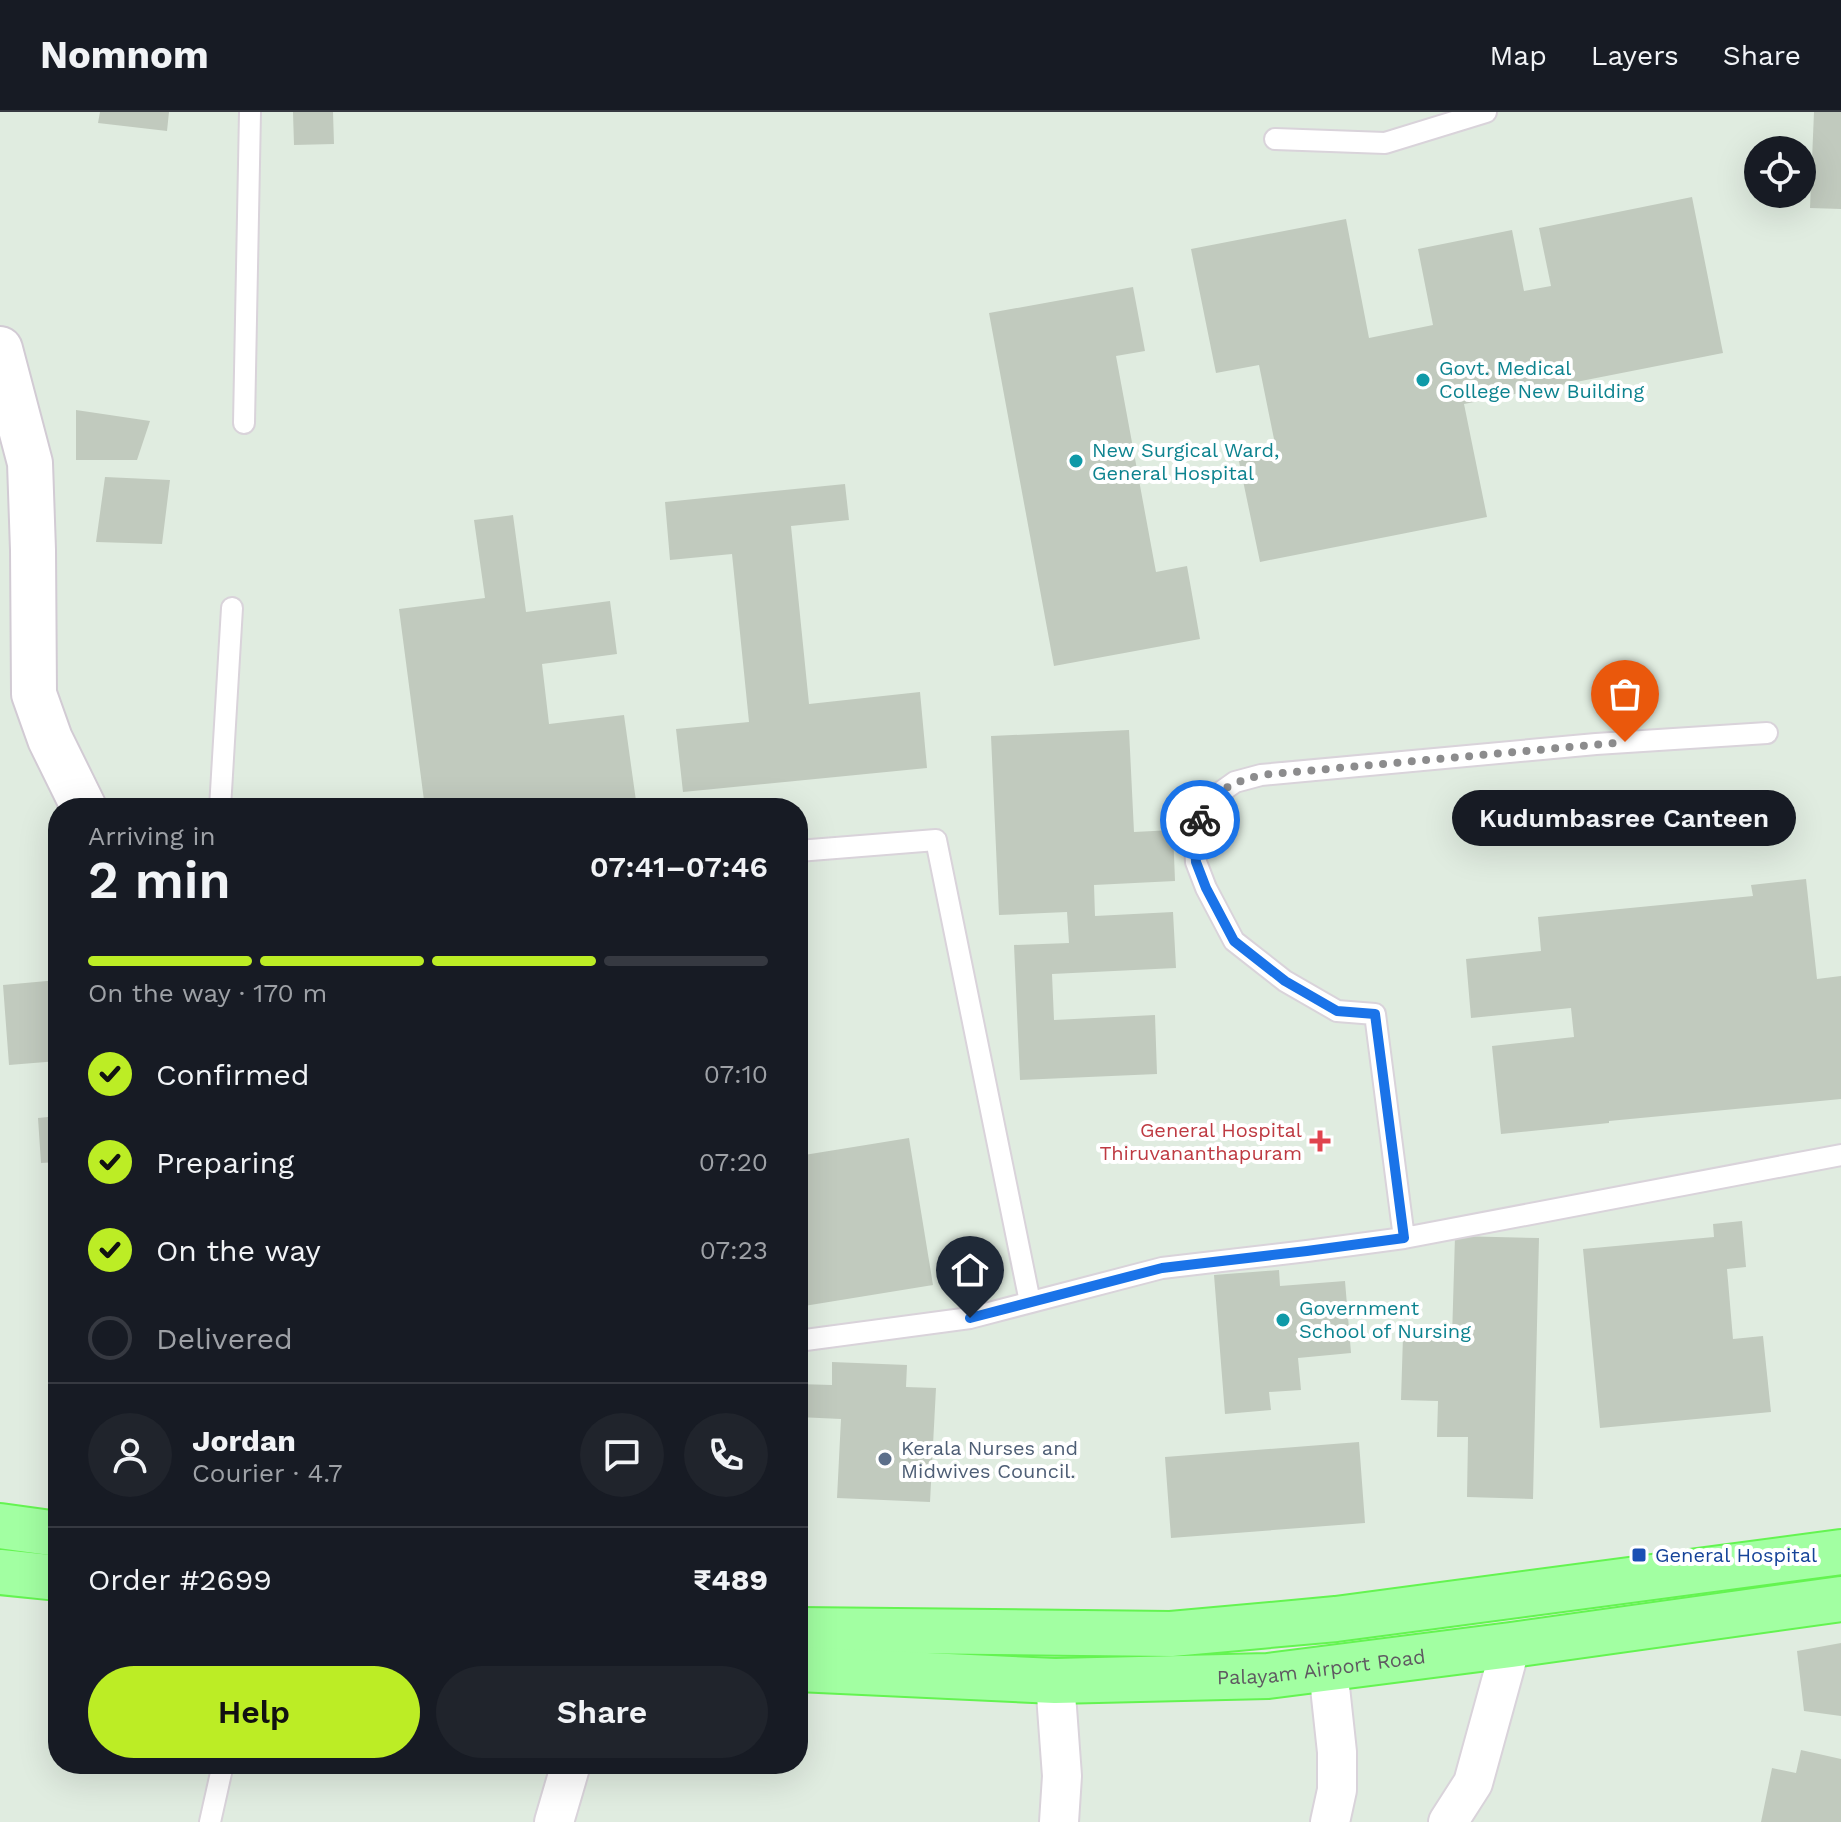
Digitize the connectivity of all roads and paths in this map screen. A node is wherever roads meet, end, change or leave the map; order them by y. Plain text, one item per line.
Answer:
1 (250, 112) edge
2 (1486, 112) edge
3 (1275, 139) dead end
4 (0, 349) edge
5 (244, 423) dead end
6 (232, 608) dead end
7 (1767, 733) dead end
8 (79, 798) edge
9 (221, 798) edge
10 (808, 850) edge
11 (1841, 1155) edge
12 (1404, 1238) junction
13 (1030, 1302) junction
14 (808, 1340) edge
15 (0, 1526) edge
16 (48, 1533) edge
17 (1841, 1552) edge
18 (0, 1572) edge
19 (48, 1577) edge
20 (1841, 1599) edge
21 (808, 1630) edge
22 (1511, 1645) junction
23 (808, 1669) edge
24 (1328, 1669) junction
25 (1055, 1681) junction
26 (221, 1774) edge
27 (568, 1774) edge
28 (210, 1822) edge
29 (554, 1822) edge
30 (1059, 1822) edge
31 (1330, 1822) edge
32 (1448, 1822) edge

1 - 5 lane
2 - 3 lane
4 - 8 street
6 - 9 lane
7 - 12 lane
10 - 13 lane
11 - 12 lane
12 - 13 lane
13 - 14 lane
15 - 16 main road
17 - 21 main road
18 - 19 main road
20 - 22 main road, Palayam Airport Road
22 - 24 main road, Palayam Airport Road
22 - 32 street
23 - 25 main road, Palayam Airport Road
24 - 25 main road, Palayam Airport Road
24 - 31 street
25 - 30 street
26 - 28 lane
27 - 29 street

